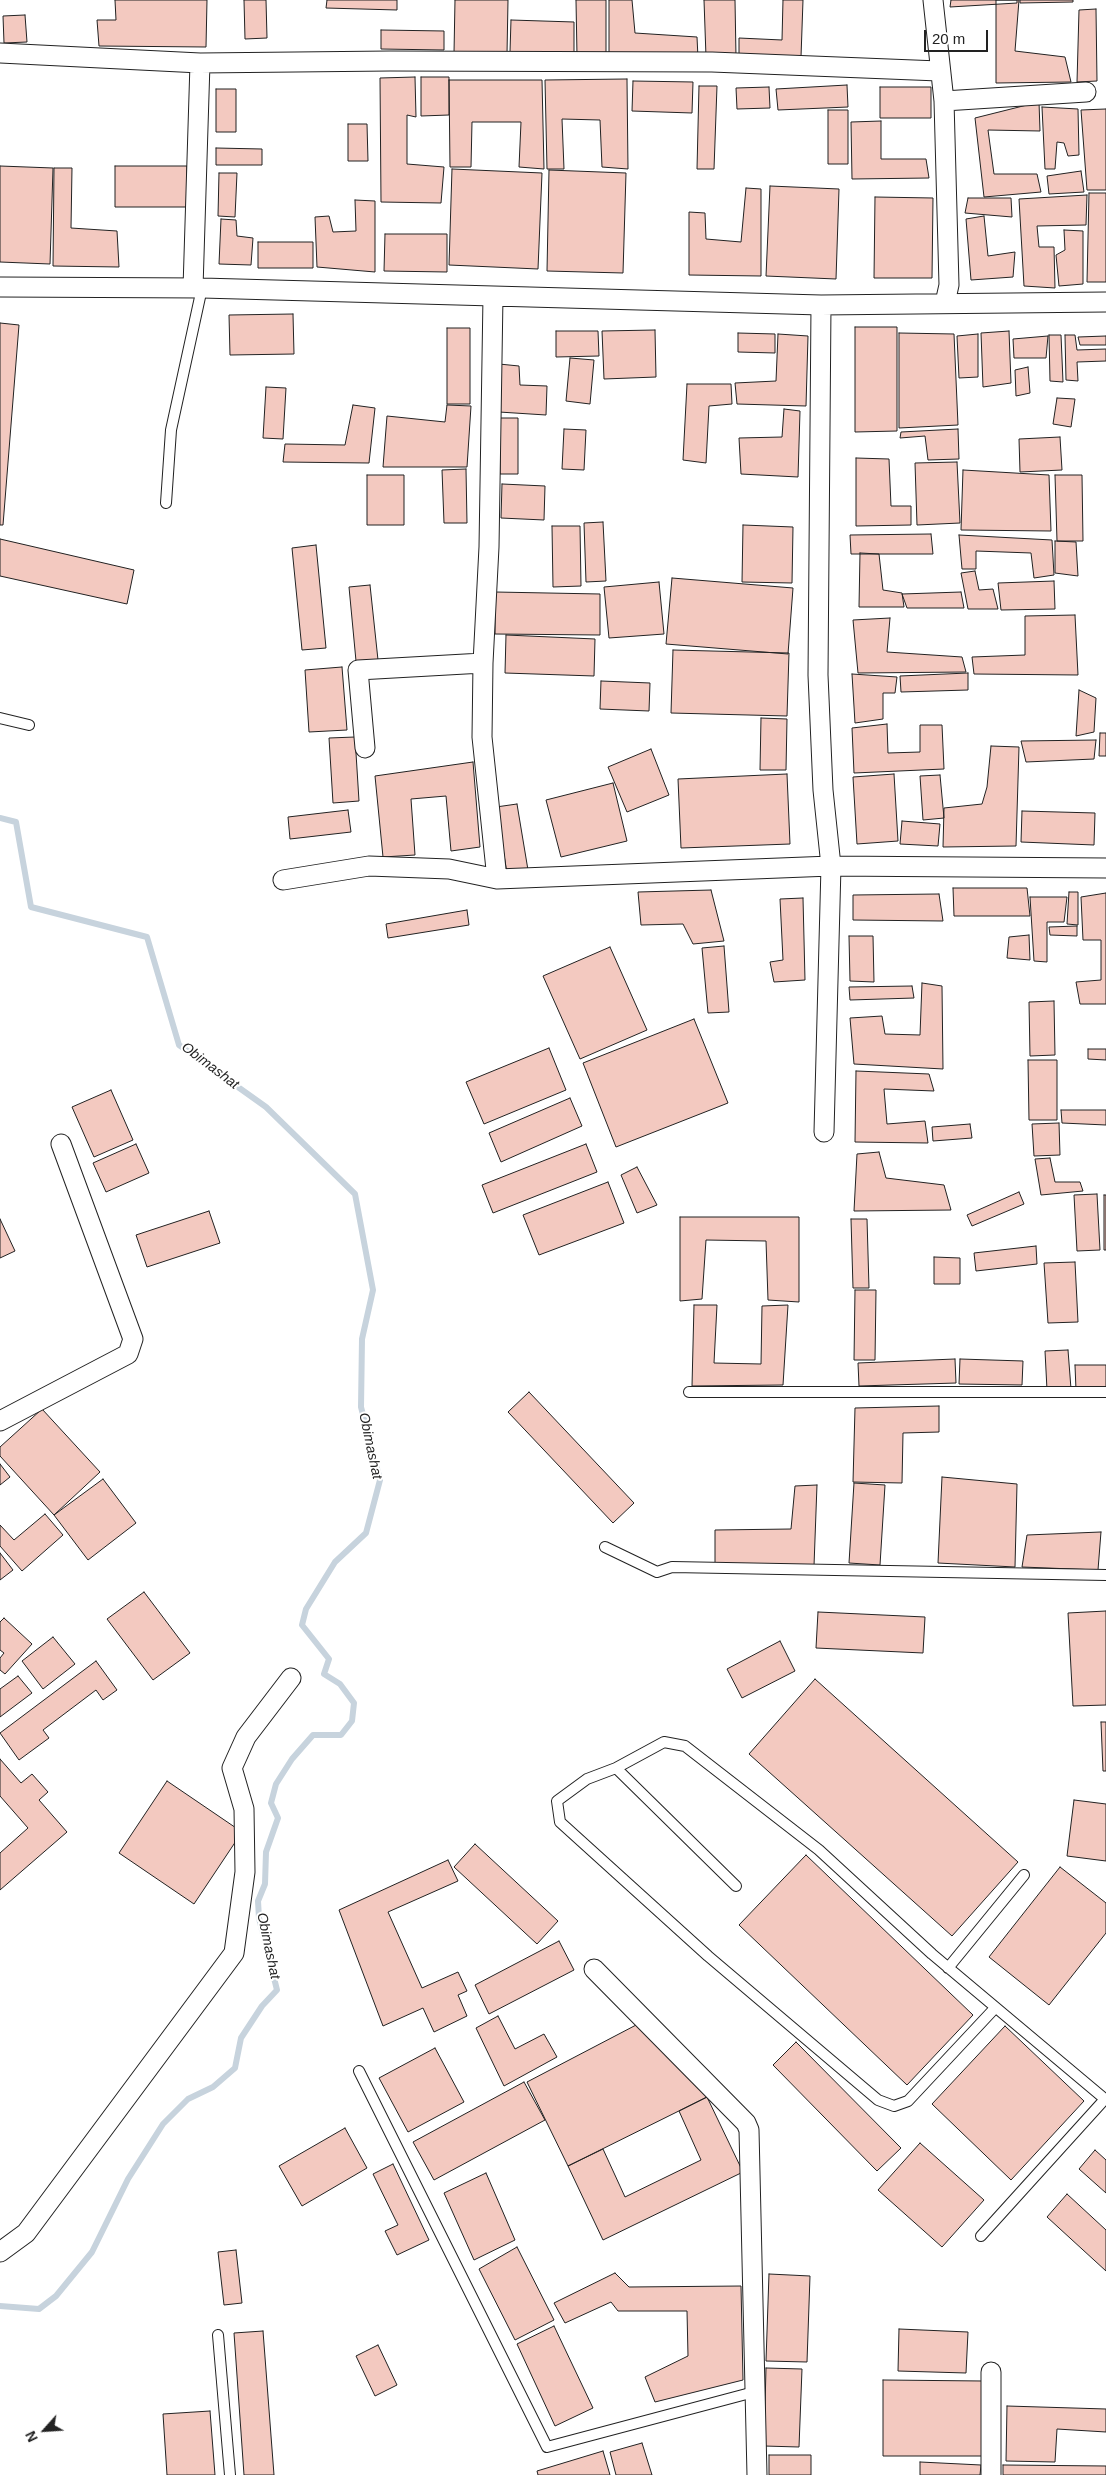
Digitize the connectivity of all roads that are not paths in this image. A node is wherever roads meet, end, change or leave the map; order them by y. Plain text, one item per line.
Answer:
1 (934, 0) edge
2 (0, 53) edge
3 (200, 63) junction
4 (940, 71) junction
5 (1086, 92) dead end
6 (944, 101) junction
7 (0, 287) edge
8 (198, 288) junction
9 (493, 296) junction
10 (1106, 302) edge
11 (945, 303) junction
12 (821, 305) junction
13 (166, 503) dead end
14 (482, 664) junction
15 (0, 718) edge
16 (29, 725) dead end
17 (365, 748) dead end
18 (831, 866) junction
19 (1106, 868) edge
20 (497, 879) junction
21 (283, 880) dead end
22 (824, 1132) dead end
23 (61, 1144) dead end
24 (689, 1392) dead end
25 (1106, 1392) edge
26 (0, 1422) edge
27 (605, 1547) dead end
28 (1106, 1575) edge
29 (291, 1678) dead end
30 (616, 1768) junction
31 (1024, 1875) dead end
32 (736, 1886) dead end
33 (594, 1968) dead end
34 (948, 1968) junction
35 (995, 2008) junction
36 (359, 2071) dead end
37 (1106, 2100) edge
38 (981, 2236) dead end
39 (0, 2252) edge
40 (218, 2335) dead end
41 (991, 2372) dead end
42 (754, 2392) junction
43 (230, 2475) edge
44 (757, 2475) edge
45 (991, 2475) edge

1 - 4 street
2 - 3 street
3 - 4 street
3 - 8 street
4 - 6 street
5 - 6 street
6 - 11 street
7 - 8 street
8 - 9 street
8 - 13 lane
9 - 12 street
9 - 14 street
10 - 11 street
11 - 12 street
12 - 18 street
14 - 17 street
14 - 20 street
15 - 16 lane
18 - 19 street
18 - 20 street
18 - 22 street
20 - 21 street
23 - 26 street
24 - 25 lane
27 - 28 lane
29 - 39 street
30 - 32 lane
30 - 34 lane
30 - 35 lane
31 - 34 lane
33 - 42 street
34 - 35 lane
35 - 37 lane
36 - 42 lane
37 - 38 lane
40 - 43 lane
41 - 45 street
42 - 44 street

